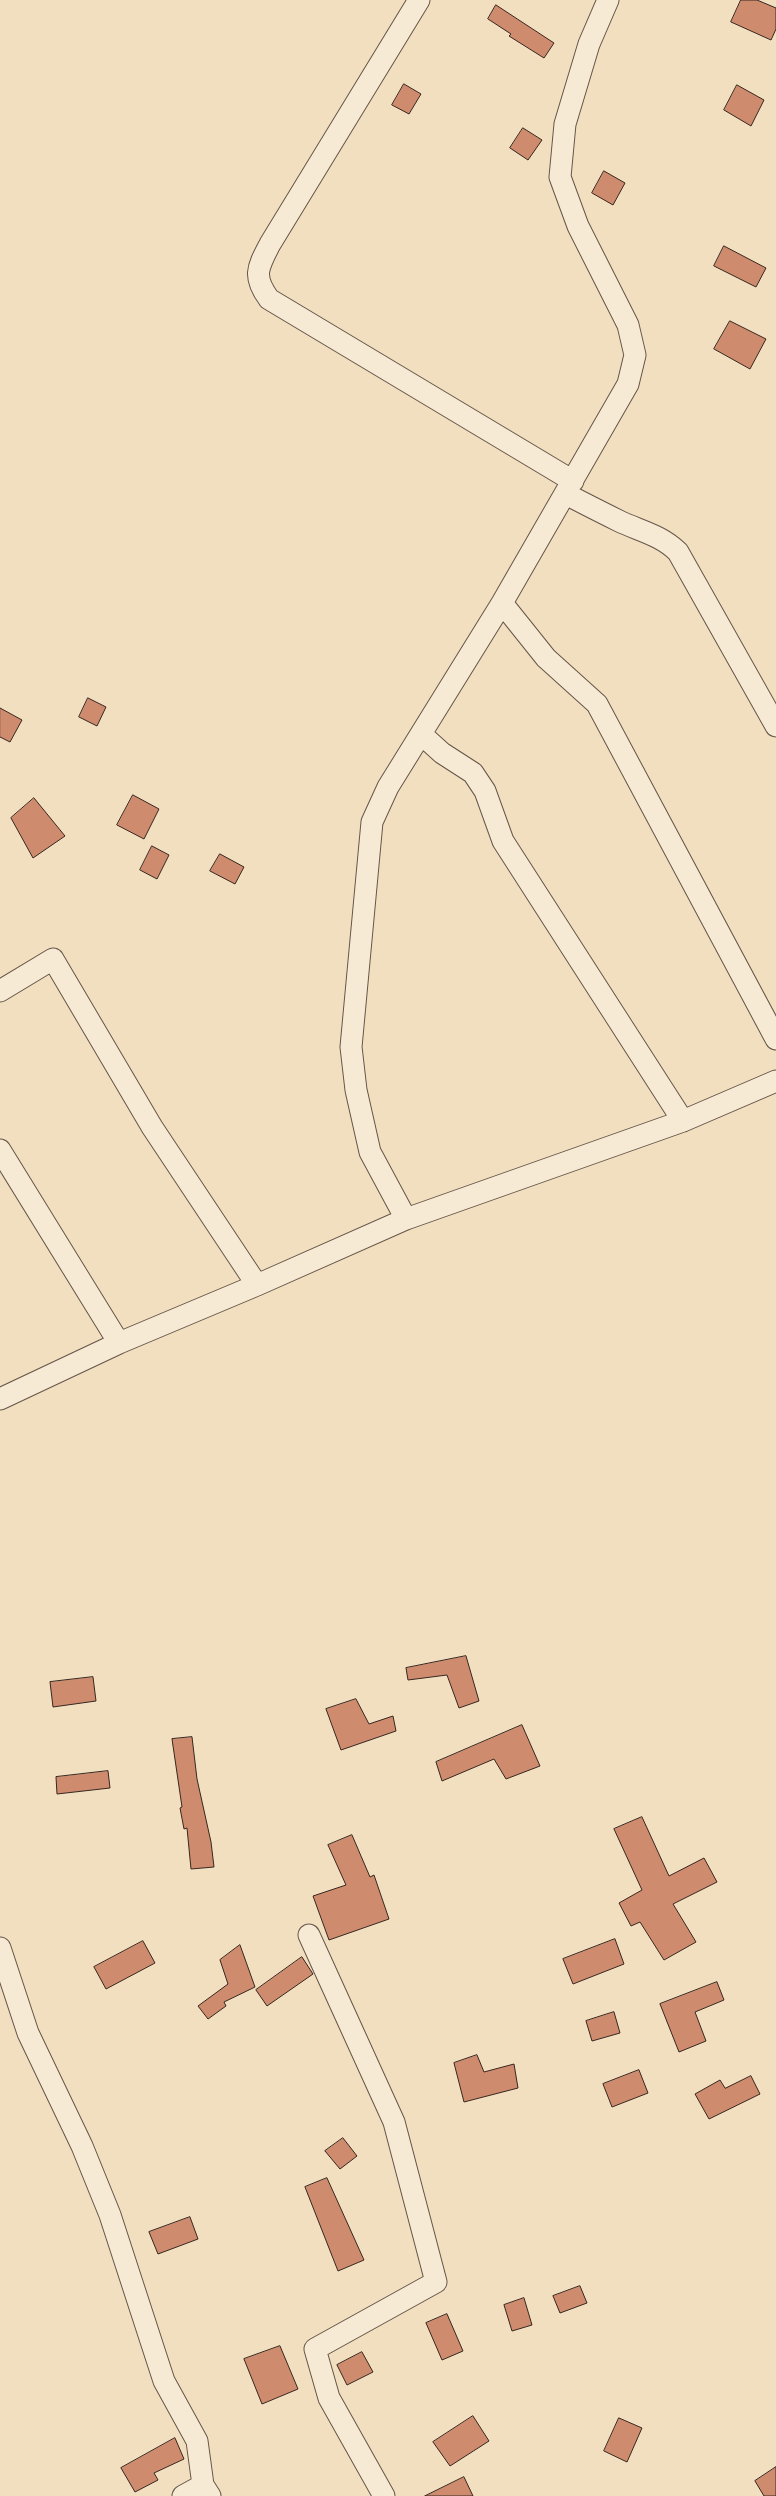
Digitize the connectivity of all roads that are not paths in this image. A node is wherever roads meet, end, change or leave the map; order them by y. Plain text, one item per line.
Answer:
1 (418, 0) edge
2 (608, 0) edge
3 (569, 488) junction
4 (502, 603) junction
5 (776, 726) edge
6 (421, 734) junction
7 (0, 991) edge
8 (776, 1039) edge
9 (776, 1081) edge
10 (683, 1121) junction
11 (0, 1150) edge
12 (406, 1218) junction
13 (257, 1285) junction
14 (119, 1343) junction
15 (0, 1399) edge
16 (309, 1935) dead end
17 (0, 1948) edge
18 (206, 2491) edge
19 (183, 2496) edge
20 (384, 2496) edge

1 - 3 street
2 - 3 street
3 - 4 street
3 - 5 street
4 - 6 street
4 - 8 street
6 - 10 street
6 - 12 street
7 - 13 street
9 - 10 street
10 - 12 street
11 - 14 street
12 - 13 street
13 - 14 street
14 - 15 street
16 - 20 street
17 - 18 street
18 - 19 street

